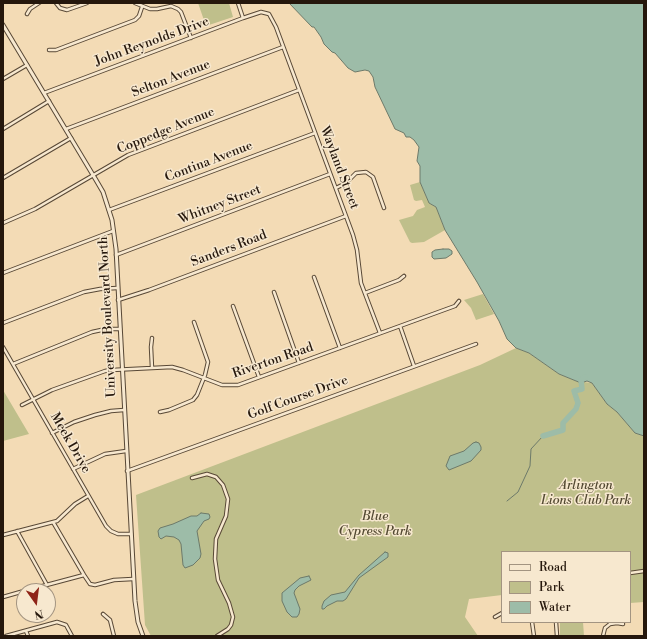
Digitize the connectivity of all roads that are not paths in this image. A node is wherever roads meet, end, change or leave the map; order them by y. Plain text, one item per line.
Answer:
1 (39, 3) edge
2 (56, 3) edge
3 (87, 3) edge
4 (135, 3) edge
5 (238, 3) edge
6 (142, 7) junction
7 (268, 13) joint
8 (27, 14) dead end
9 (243, 18) junction
10 (3, 25) edge
11 (191, 38) junction
12 (283, 47) junction
13 (49, 50) dead end
14 (28, 65) junction
15 (3, 79) edge
16 (299, 90) junction
17 (44, 92) junction
18 (49, 101) junction
19 (3, 129) edge
20 (66, 129) junction
21 (315, 133) junction
22 (71, 138) junction
23 (330, 174) junction
24 (94, 175) junction
25 (3, 178) edge
26 (336, 188) junction
27 (384, 208) dead end
28 (109, 210) junction
29 (346, 216) junction
30 (3, 223) edge
31 (114, 232) junction
32 (116, 255) junction
33 (3, 273) edge
34 (404, 276) dead end
35 (314, 277) dead end
36 (117, 288) junction
37 (274, 292) dead end
38 (365, 293) junction
39 (118, 300) junction
40 (459, 301) dead end
41 (233, 306) dead end
42 (194, 322) dead end
43 (3, 323) edge
44 (400, 326) junction
45 (120, 329) junction
46 (380, 333) junction
47 (152, 338) dead end
48 (476, 344) dead end
49 (3, 347) edge
50 (340, 348) junction
51 (299, 363) junction
52 (12, 364) junction
53 (414, 366) junction
54 (152, 368) junction
55 (122, 370) junction
56 (259, 377) junction
57 (204, 378) junction
58 (33, 399) junction
59 (22, 405) dead end
60 (124, 410) junction
61 (160, 412) dead end
62 (52, 433) junction
63 (126, 451) junction
64 (73, 469) junction
65 (127, 471) junction
66 (192, 478) dead end
67 (88, 496) junction
68 (53, 522) junction
69 (17, 531) junction
70 (131, 534) junction
71 (3, 535) edge
72 (644, 571) edge
73 (631, 573) edge
74 (84, 575) junction
75 (133, 579) junction
76 (46, 583) edge
77 (54, 583) edge
78 (16, 593) edge
79 (3, 597) edge
80 (103, 614) dead end
81 (501, 614) edge
82 (495, 617) dead end
83 (532, 623) edge
84 (556, 623) edge
85 (623, 624) dead end
86 (26, 630) junction
87 (6, 636) edge
88 (28, 636) edge
89 (72, 636) edge
90 (114, 636) edge
91 (142, 636) edge
92 (217, 636) edge
93 (534, 636) edge
94 (558, 636) edge
95 (603, 636) edge

1 - 8 street
2 - 3 street
4 - 6 street
5 - 9 street
6 - 11 street
6 - 13 street
7 - 9 street, John Reynolds Drive
7 - 12 street, Wayland Street
9 - 11 street, John Reynolds Drive
10 - 14 street, University Boulevard North
11 - 17 street, John Reynolds Drive
12 - 16 street, Wayland Street
12 - 20 street, Selton Avenue
14 - 15 street
14 - 17 street, University Boulevard North
16 - 21 street, Wayland Street
16 - 24 street, Coppedge Avenue
17 - 18 street, University Boulevard North
18 - 19 street
18 - 20 street, University Boulevard North
20 - 22 street, University Boulevard North
21 - 23 street, Wayland Street
21 - 28 street, Contina Avenue
22 - 24 street, University Boulevard North
22 - 25 street
23 - 26 street, Wayland Street
23 - 32 street, Whitney Street
24 - 28 street, University Boulevard North
24 - 30 street, Coppedge Avenue
26 - 27 street
26 - 29 street, Wayland Street
28 - 31 street, University Boulevard North
29 - 38 street, Wayland Street
29 - 39 street, Sanders Road
31 - 32 street, University Boulevard North
31 - 33 street
32 - 36 street, University Boulevard North
34 - 38 street
35 - 50 street
36 - 39 street, University Boulevard North
36 - 43 street
37 - 51 street
38 - 46 street, Wayland Street
39 - 45 street, University Boulevard North
40 - 44 street, Riverton Road
41 - 56 street
42 - 57 street
44 - 46 street, Riverton Road
44 - 53 street
45 - 52 street
45 - 55 street, University Boulevard North
46 - 50 street, Riverton Road
47 - 54 street
48 - 53 street, Golf Course Drive
49 - 52 street, Meek Drive
50 - 51 street, Riverton Road
51 - 56 street, Riverton Road
52 - 58 street, Meek Drive
53 - 65 street, Golf Course Drive
54 - 55 street, Riverton Road
54 - 57 street, Riverton Road
55 - 58 street, Riverton Road
55 - 60 street, University Boulevard North
56 - 57 street, Riverton Road
57 - 61 street
58 - 59 street, Riverton Road
58 - 62 street, Meek Drive
60 - 62 street
60 - 63 street, University Boulevard North
62 - 64 street, Meek Drive
63 - 64 street
63 - 65 street, University Boulevard North
64 - 67 street, Meek Drive
65 - 70 street, University Boulevard North
66 - 92 street
67 - 68 street
67 - 70 street, Meek Drive
68 - 69 street
68 - 74 street
69 - 71 street
69 - 76 street
70 - 75 street, University Boulevard North
72 - 73 street
74 - 75 street
74 - 77 street
75 - 91 street, University Boulevard North
78 - 79 street
80 - 90 street
81 - 82 street
83 - 93 street
84 - 94 street
85 - 95 street
86 - 87 street
86 - 88 street
86 - 89 street

